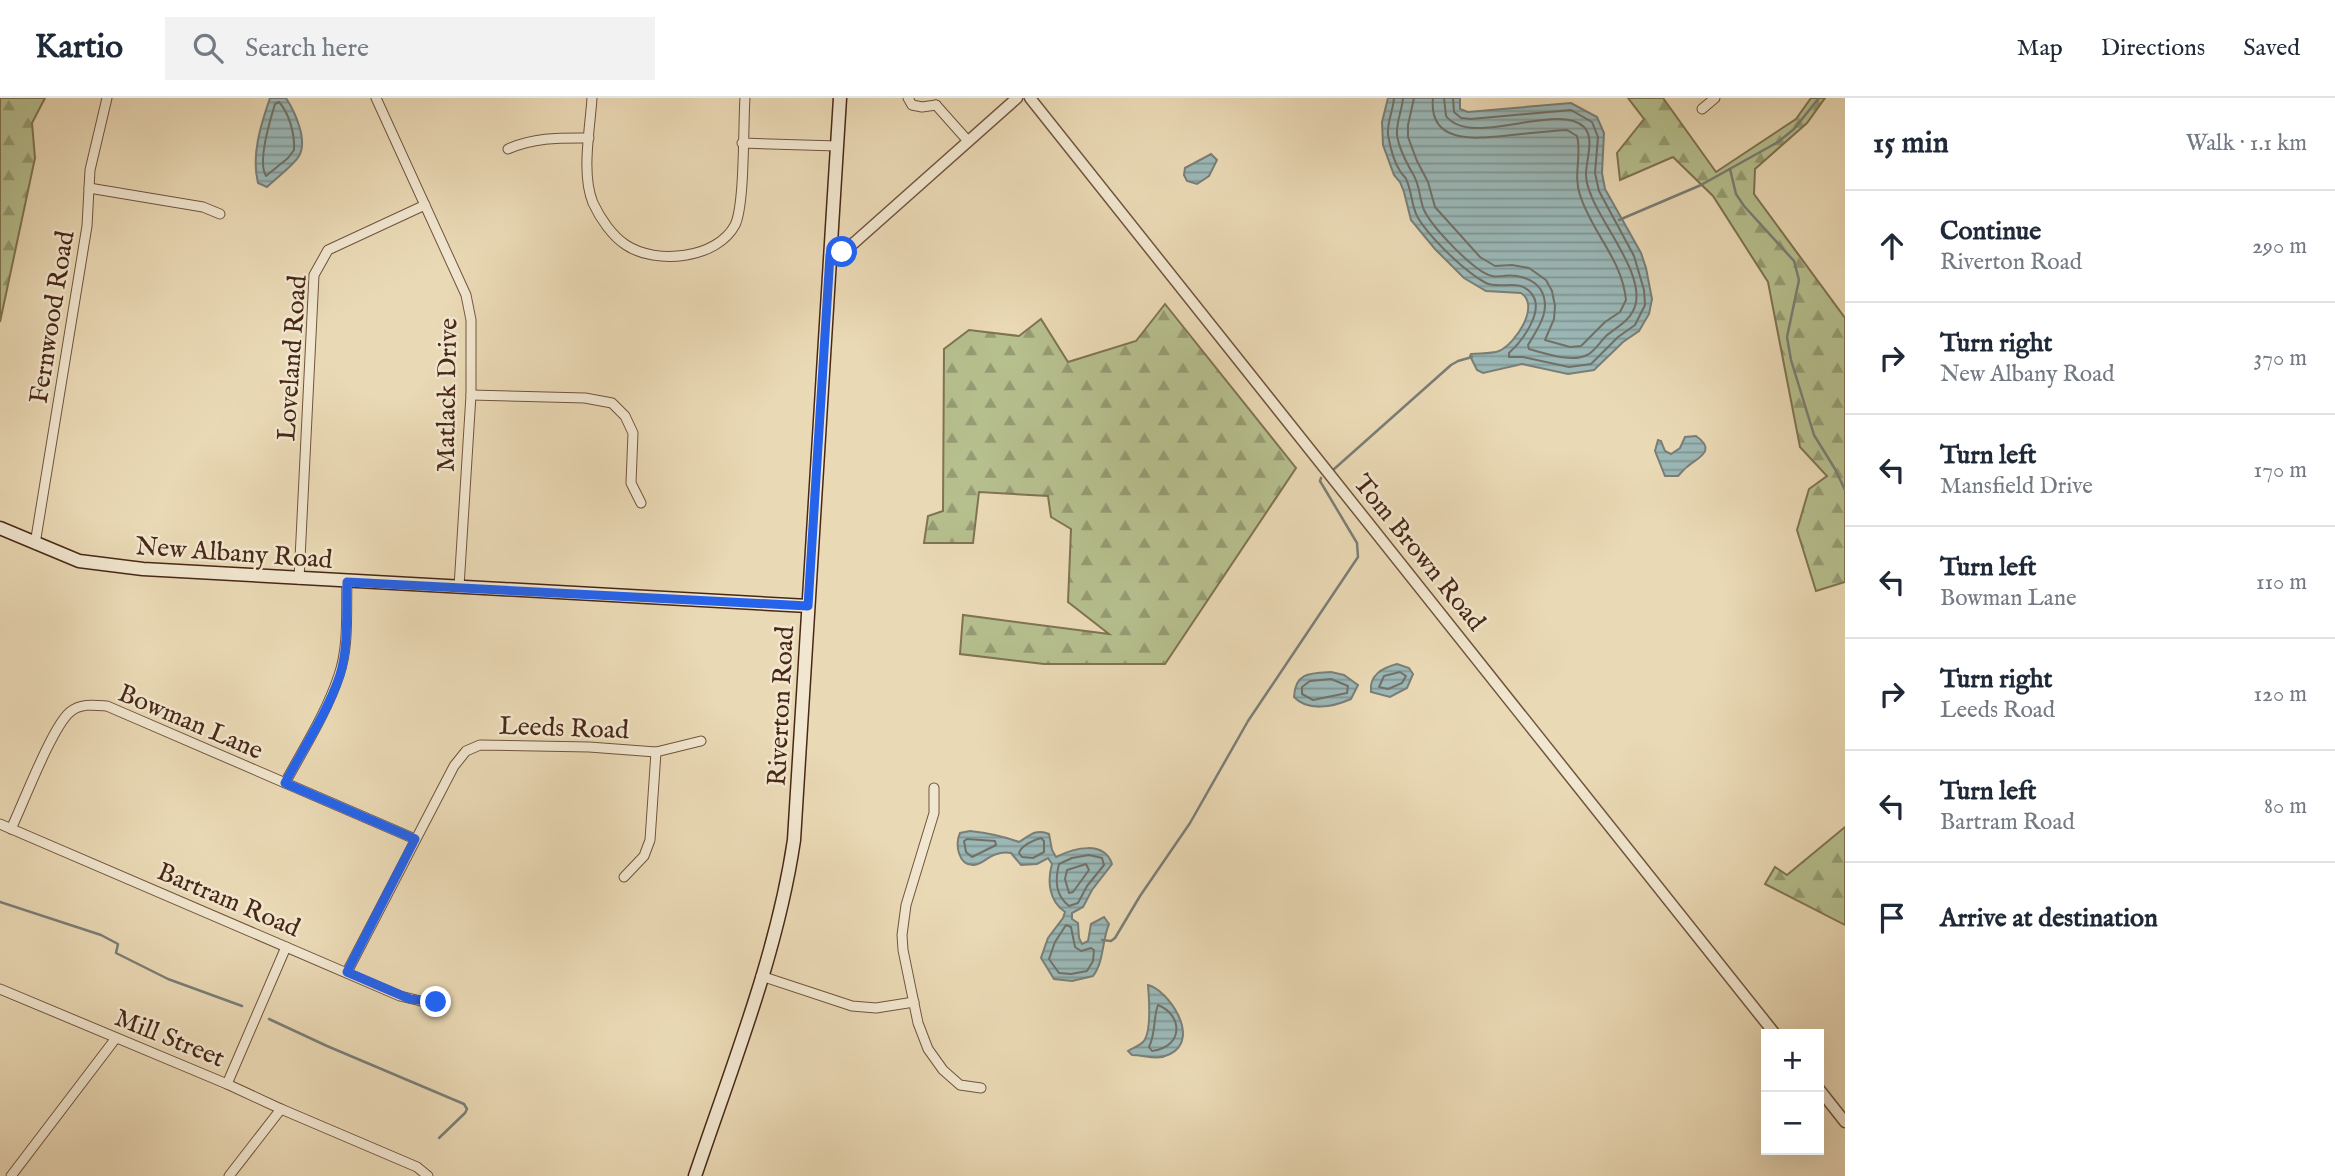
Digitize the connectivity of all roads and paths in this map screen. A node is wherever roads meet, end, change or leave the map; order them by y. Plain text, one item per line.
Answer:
1 (107, 98) edge
2 (376, 98) edge
3 (592, 98) edge
4 (745, 98) edge
5 (840, 98) edge
6 (908, 98) edge
7 (1017, 98) edge
8 (1030, 98) edge
9 (1716, 98) edge
10 (936, 101) edge
11 (1702, 109) dead end
12 (589, 138) junction
13 (968, 141) junction
14 (742, 143) junction
15 (836, 146) junction
16 (508, 149) dead end
17 (89, 188) junction
18 (425, 205) junction
19 (220, 214) dead end
20 (830, 255) junction
21 (471, 395) junction
22 (641, 503) dead end
23 (0, 528) edge
24 (35, 544) junction
25 (299, 579) junction
26 (347, 582) junction
27 (460, 587) junction
28 (808, 606) junction
29 (701, 741) dead end
30 (656, 752) junction
31 (285, 783) junction
32 (934, 788) dead end
33 (0, 824) edge
34 (11, 829) junction
35 (415, 839) junction
36 (624, 877) dead end
37 (286, 947) junction
38 (347, 972) junction
39 (761, 976) junction
40 (0, 989) edge
41 (443, 1001) dead end
42 (914, 1002) junction
43 (1771, 1029) edge
44 (116, 1038) junction
45 (227, 1084) junction
46 (981, 1087) dead end
47 (1821, 1092) edge
48 (281, 1109) junction
49 (1845, 1122) edge
50 (11, 1176) edge
51 (229, 1176) edge
52 (428, 1176) edge
53 (695, 1176) edge

1 - 17 street, Fernwood Road
2 - 18 street, Matlack Drive
3 - 12 street
4 - 14 street
5 - 15 main road, Riverton Road
6 - 10 street
7 - 13 street
8 - 43 street, Tom Brown Road
9 - 11 street
10 - 13 street
12 - 14 street
12 - 16 street
13 - 20 street
14 - 15 street
15 - 20 main road, Riverton Road
17 - 19 street
17 - 24 street, Fernwood Road
18 - 21 street, Matlack Drive
18 - 25 street, Loveland Road
20 - 28 main road, Riverton Road
21 - 22 street
21 - 27 street, Matlack Drive
23 - 24 main road, New Albany Road
24 - 25 main road, New Albany Road
25 - 26 main road, New Albany Road
26 - 27 main road, New Albany Road
26 - 31 street
27 - 28 main road, New Albany Road
28 - 39 main road, Riverton Road
29 - 30 street, Leeds Road
30 - 35 street, Leeds Road
30 - 36 street
31 - 34 street, Bowman Lane
31 - 35 street, Bowman Lane
32 - 42 street
33 - 34 street, Bartram Road
34 - 37 street, Bartram Road
35 - 38 street, Leeds Road
37 - 38 street, Bartram Road
37 - 45 street, Mill Street
38 - 41 street, Bartram Road
39 - 42 street
39 - 53 main road, Riverton Road
40 - 44 street, Mill Street
42 - 46 street
44 - 45 street, Mill Street
44 - 50 street
45 - 48 street
47 - 49 street
48 - 51 street
48 - 52 street

